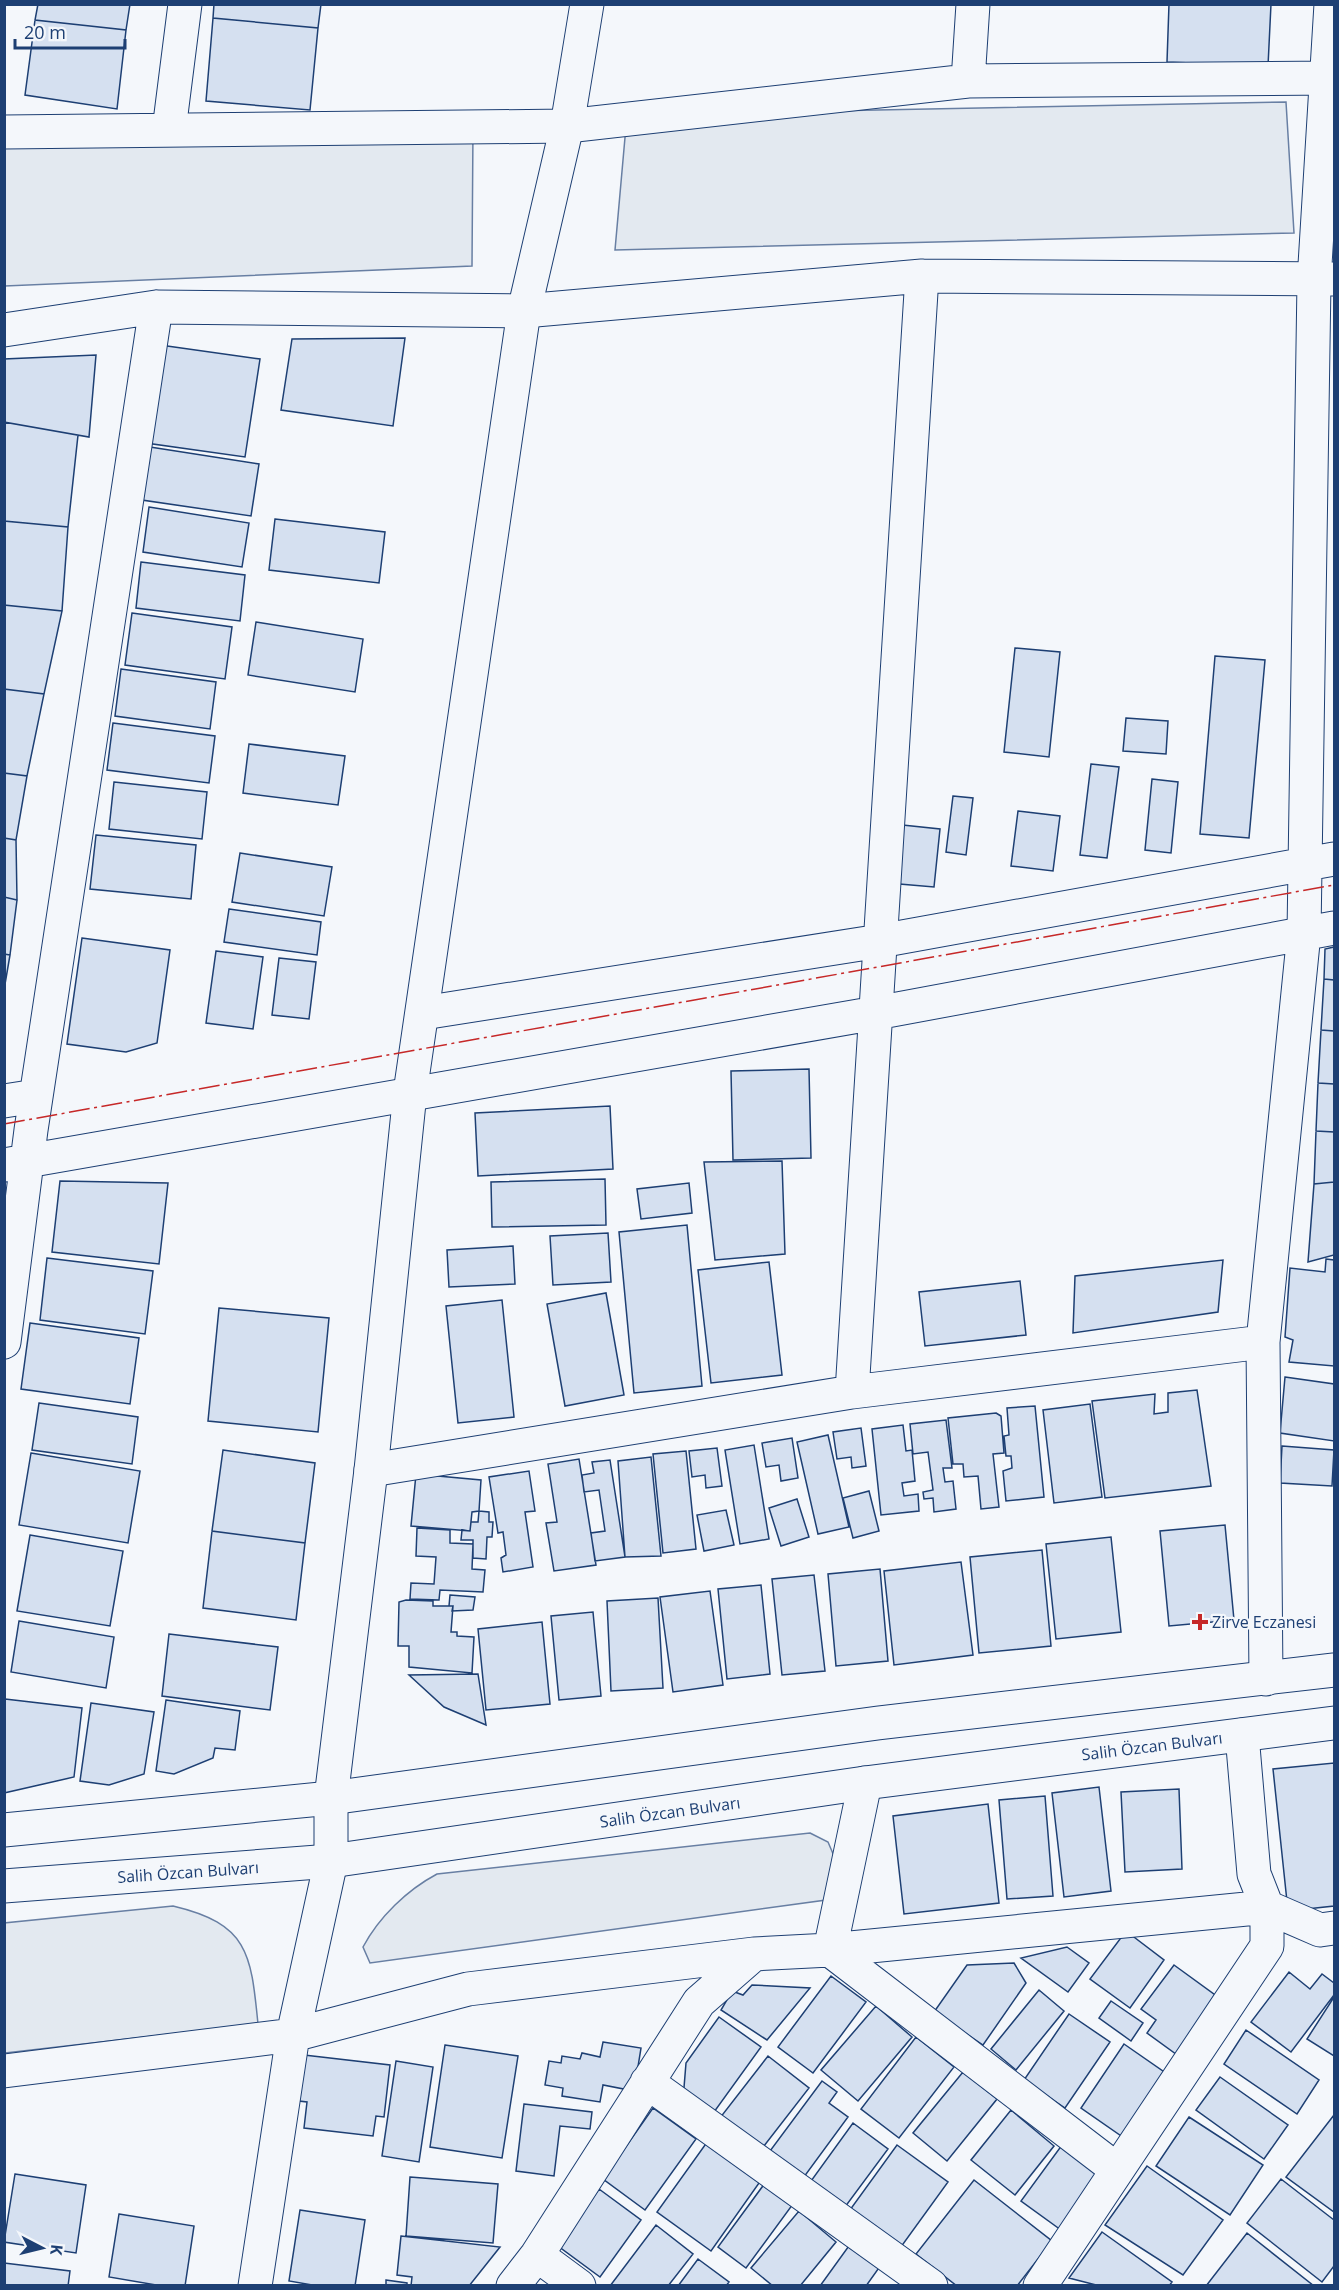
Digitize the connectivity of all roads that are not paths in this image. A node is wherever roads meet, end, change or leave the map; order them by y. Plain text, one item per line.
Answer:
1 (185, 4) edge
2 (587, 4) edge
3 (973, 4) edge
4 (1331, 4) edge
5 (1332, 78) edge
6 (968, 81) junction
7 (567, 126) junction
8 (169, 130) junction
9 (4, 132) edge
10 (922, 276) junction
11 (1324, 280) edge
12 (156, 307) junction
13 (524, 311) junction
14 (4, 330) edge
15 (1320, 862) edge
16 (1319, 930) edge
17 (880, 941) junction
18 (423, 1013) junction
19 (876, 1014) junction
20 (410, 1093) junction
21 (36, 1096) junction
22 (4, 1101) edge
23 (16, 1163) edge
24 (4, 1342) edge
25 (1263, 1342) junction
26 (852, 1392) junction
27 (371, 1470) junction
28 (1335, 1670) edge
29 (1266, 1679) junction
30 (1335, 1723) edge
31 (1242, 1735) junction
32 (866, 1783) junction
33 (331, 1798) junction
34 (4, 1830) edge
35 (331, 1861) junction
36 (4, 1886) edge
37 (1267, 1907) junction
38 (1335, 1928) edge
39 (830, 1950) junction
40 (754, 1954) junction
41 (293, 2035) junction
42 (4, 2071) edge
43 (647, 2082) junction
44 (1116, 2169) junction
45 (537, 2255) junction
46 (255, 2286) edge
47 (513, 2286) edge
48 (579, 2286) edge
49 (931, 2286) edge
50 (1040, 2286) edge

1 - 8 street
2 - 7 street
3 - 6 street
4 - 5 street
5 - 6 street
5 - 11 street
6 - 7 street
7 - 8 street
7 - 13 street
8 - 9 street
10 - 11 street
10 - 13 street
10 - 17 street
11 - 15 street
12 - 13 street
12 - 14 street
12 - 21 street
13 - 18 street
15 - 16 street
15 - 17 street
16 - 19 street
16 - 25 street
17 - 18 street
17 - 19 street
18 - 20 street
19 - 20 street
19 - 26 street
20 - 23 street
20 - 27 street
21 - 22 street
21 - 23 street
23 - 24 street
25 - 26 street
25 - 29 street
26 - 27 street
27 - 33 street
28 - 29 street
29 - 33 street
30 - 31 street, Salih Özcan Bulvarı
31 - 32 street, Salih Özcan Bulvarı
31 - 37 street
32 - 35 street, Salih Özcan Bulvarı
32 - 39 street
33 - 34 street
33 - 35 street
35 - 36 street, Salih Özcan Bulvarı
35 - 41 street
37 - 38 street
37 - 39 street
37 - 44 street
39 - 40 street
39 - 44 street
40 - 41 street
40 - 43 street
41 - 42 street
41 - 46 street
43 - 45 street
43 - 49 street
44 - 50 street
45 - 47 street
45 - 48 street

